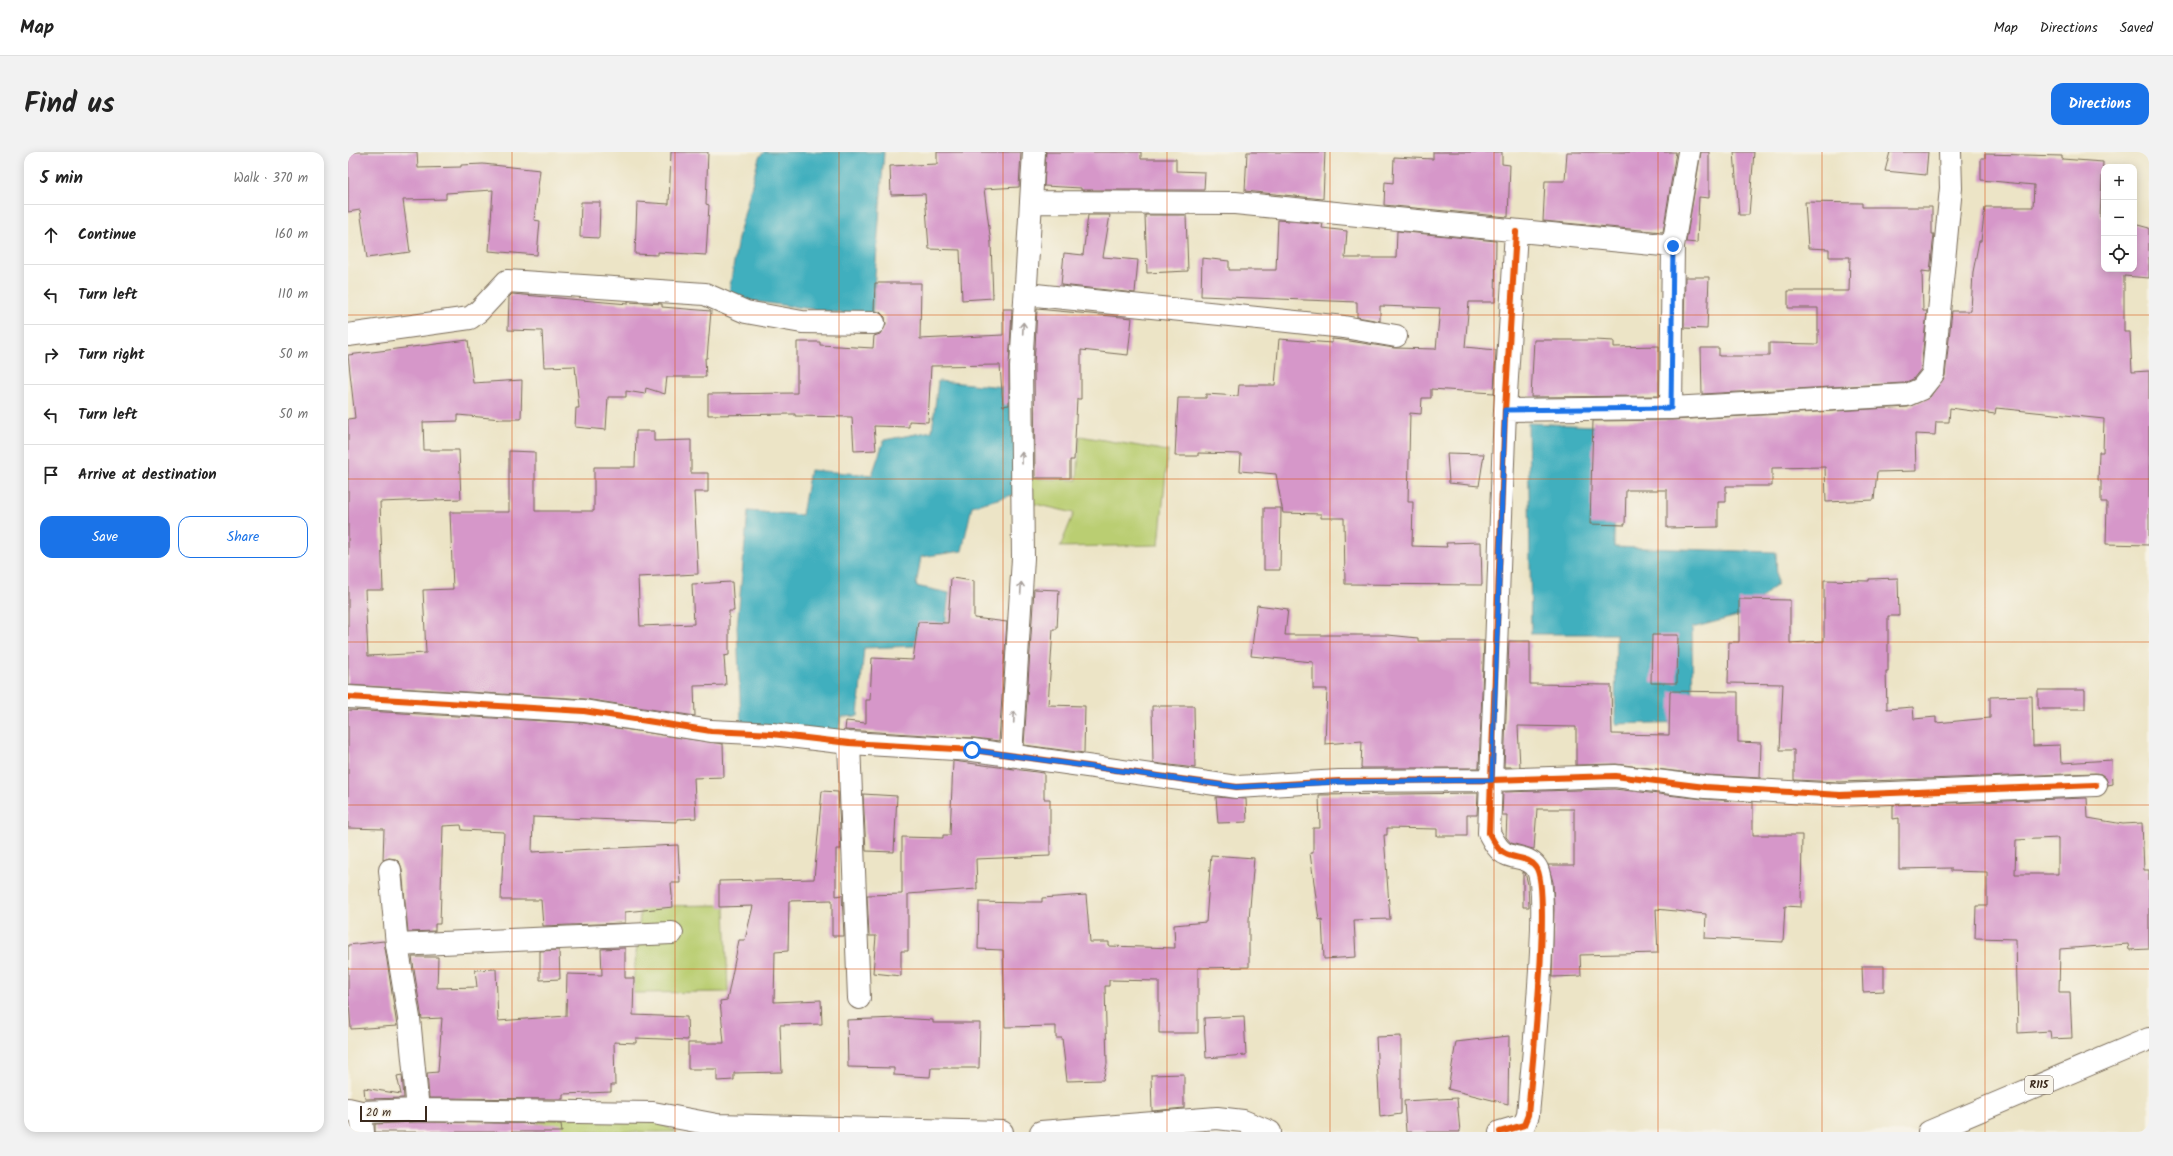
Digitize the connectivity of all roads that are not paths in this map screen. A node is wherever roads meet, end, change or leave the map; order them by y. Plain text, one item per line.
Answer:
1 (1034, 152) edge
2 (1689, 152) edge
3 (1950, 152) edge
4 (1031, 202) junction
5 (1516, 232) junction
6 (1673, 246) junction
7 (1026, 294) junction
8 (874, 323) dead end
9 (348, 335) edge
10 (1396, 336) dead end
11 (1671, 408) junction
12 (1505, 410) junction
13 (348, 697) edge
14 (849, 742) junction
15 (1011, 756) junction
16 (1492, 780) junction
17 (2096, 785) dead end
18 (390, 870) dead end
19 (672, 933) dead end
20 (397, 945) junction
21 (859, 998) dead end
22 (2149, 1039) edge
23 (418, 1110) junction
24 (357, 1118) edge
25 (921, 1131) edge
26 (1002, 1132) edge
27 (1041, 1132) edge
28 (1270, 1132) edge
29 (1500, 1132) edge
30 (1929, 1132) edge

1 - 4 street
2 - 6 street
3 - 11 street
4 - 5 street
4 - 7 street
5 - 6 street
5 - 12 street
6 - 11 street
7 - 10 street
15 -> 7 street
8 - 9 street
11 - 12 street
12 - 16 street
13 - 14 street
14 - 15 street
14 - 21 street
15 - 16 street
16 - 17 street
16 - 29 street
18 - 20 street
19 - 20 street
20 - 23 street
22 - 30 street, R115
23 - 24 street
23 - 25 street
25 - 26 street
27 - 28 street

